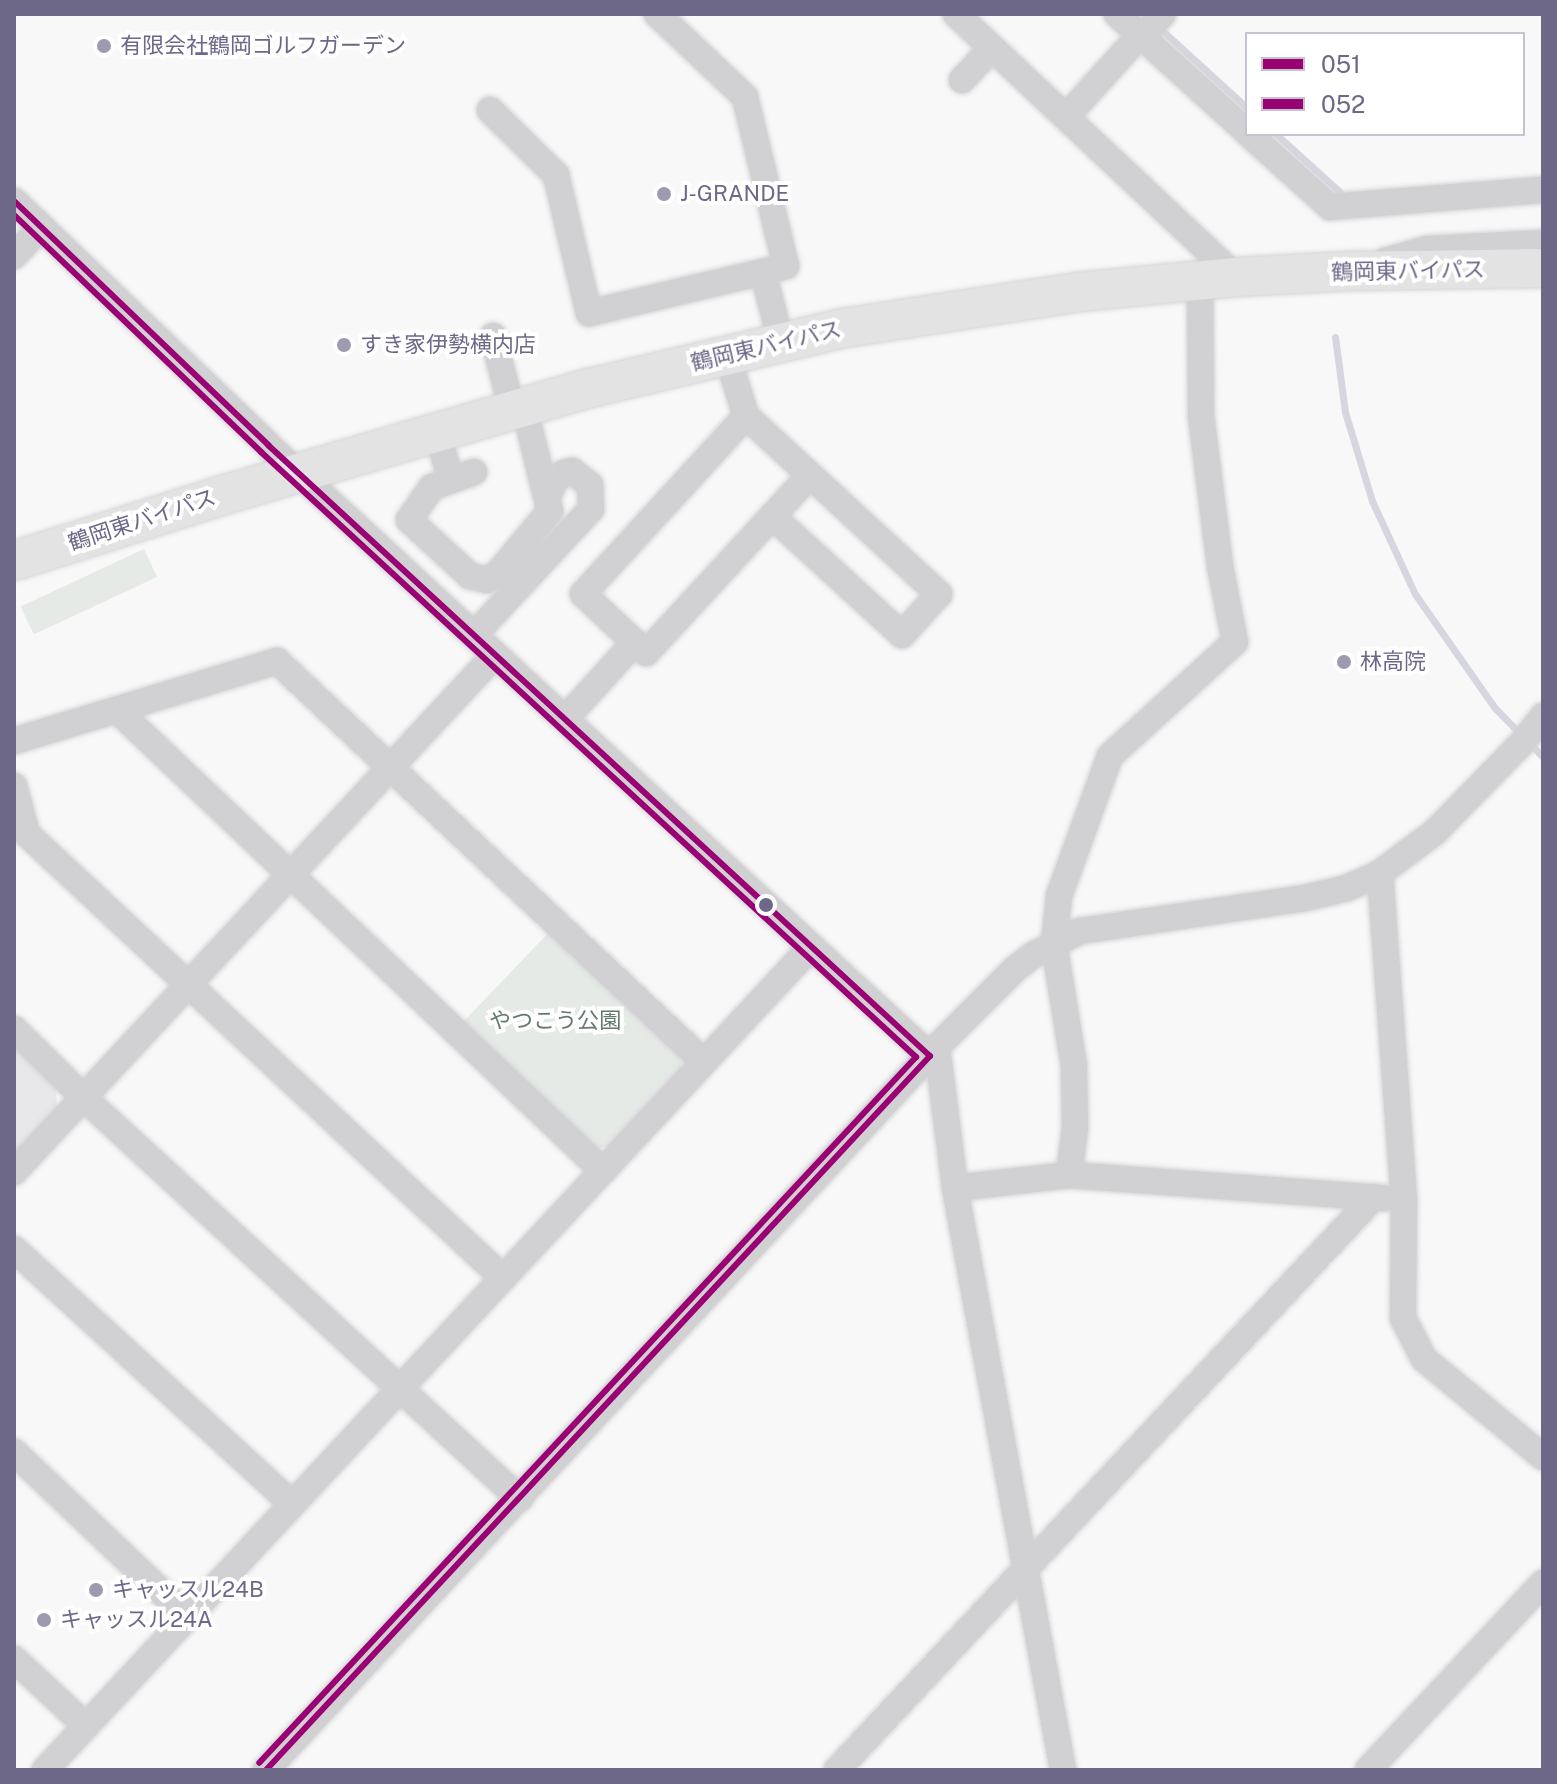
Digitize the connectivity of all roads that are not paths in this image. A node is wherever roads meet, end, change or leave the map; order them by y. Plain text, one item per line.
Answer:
1 (657, 14) edge
2 (956, 14) edge
3 (1117, 14) edge
4 (1163, 14) edge
5 (1141, 36) junction
6 (992, 48) junction
7 (962, 80) dead end
8 (490, 110) dead end
9 (1066, 117) junction
10 (1245, 130) edge
11 (1251, 136) edge
12 (1543, 190) edge
13 (14, 201) edge
14 (41, 227) junction
15 (1543, 243) edge
16 (14, 256) edge
17 (1543, 268) edge
18 (1352, 271) junction
19 (763, 272) junction
20 (1218, 279) junction
21 (493, 336) dead end
22 (781, 342) junction
23 (727, 355) junction
24 (518, 409) junction
25 (746, 416) junction
26 (437, 432) junction
27 (298, 473) junction
28 (810, 475) junction
29 (548, 497) junction
30 (772, 516) junction
31 (14, 561) edge
32 (474, 635) junction
33 (635, 642) junction
34 (495, 655) junction
35 (117, 710) junction
36 (1543, 716) edge
37 (565, 719) junction
38 (14, 741) edge
39 (390, 764) junction
40 (14, 786) edge
41 (1380, 873) junction
42 (291, 874) junction
43 (1054, 944) junction
44 (811, 947) junction
45 (188, 986) junction
46 (14, 1029) edge
47 (934, 1051) junction
48 (704, 1062) junction
49 (84, 1098) junction
50 (603, 1171) junction
51 (14, 1172) edge
52 (1069, 1175) junction
53 (955, 1188) junction
54 (1374, 1197) junction
55 (1404, 1199) junction
56 (14, 1249) edge
57 (503, 1278) junction
58 (398, 1388) junction
59 (14, 1452) edge
60 (1543, 1457) edge
61 (520, 1499) junction
62 (291, 1503) junction
63 (1026, 1566) junction
64 (1543, 1583) edge
65 (187, 1616) junction
66 (14, 1659) edge
67 (86, 1726) junction
68 (45, 1770) edge
69 (266, 1770) edge
70 (837, 1770) edge
71 (1063, 1770) edge
72 (1368, 1770) edge

1 - 19 street
2 - 6 street
3 - 5 street
4 - 5 street
5 - 9 street
5 - 10 street
6 - 7 street
6 - 9 street
8 - 19 street
9 - 20 street
11 - 12 street
13 - 14 street
14 - 16 street
14 - 27 street
15 - 18 street
17 - 18 highway, 鶴岡東バイパス
18 - 20 highway, 鶴岡東バイパス
19 - 22 street
20 - 22 highway, 鶴岡東バイパス
20 - 43 street
21 - 24 street
22 - 23 highway, 鶴岡東バイパス
23 - 24 highway, 鶴岡東バイパス
23 - 25 street
24 - 26 highway, 鶴岡東バイパス
24 - 29 street
25 - 28 street
25 - 33 street
26 - 27 highway, 鶴岡東バイパス
26 - 29 street
27 - 31 highway, 鶴岡東バイパス
27 - 32 street
28 - 30 street
28 - 30 street
29 - 32 street
30 - 33 street
32 - 34 street
33 - 37 street
34 - 37 street
34 - 39 street
35 - 38 street
35 - 39 street
35 - 42 street
36 - 41 street
37 - 44 street
39 - 42 street
39 - 48 street
40 - 45 street
41 - 43 street
41 - 55 street
42 - 45 street
42 - 50 street
43 - 47 street
43 - 52 street
44 - 47 street
44 - 48 street
45 - 49 street
45 - 57 street
46 - 49 street
47 - 53 street
47 - 61 street
48 - 50 street
49 - 51 street
49 - 58 street
50 - 57 street
52 - 53 street
52 - 54 street
53 - 63 street
54 - 55 street
54 - 63 street
55 - 60 street
56 - 62 street
57 - 58 street
58 - 61 street
58 - 62 street
59 - 65 street
61 - 69 street
62 - 65 street
63 - 70 street
63 - 71 street
64 - 72 street
65 - 67 street
66 - 67 street
67 - 68 street

